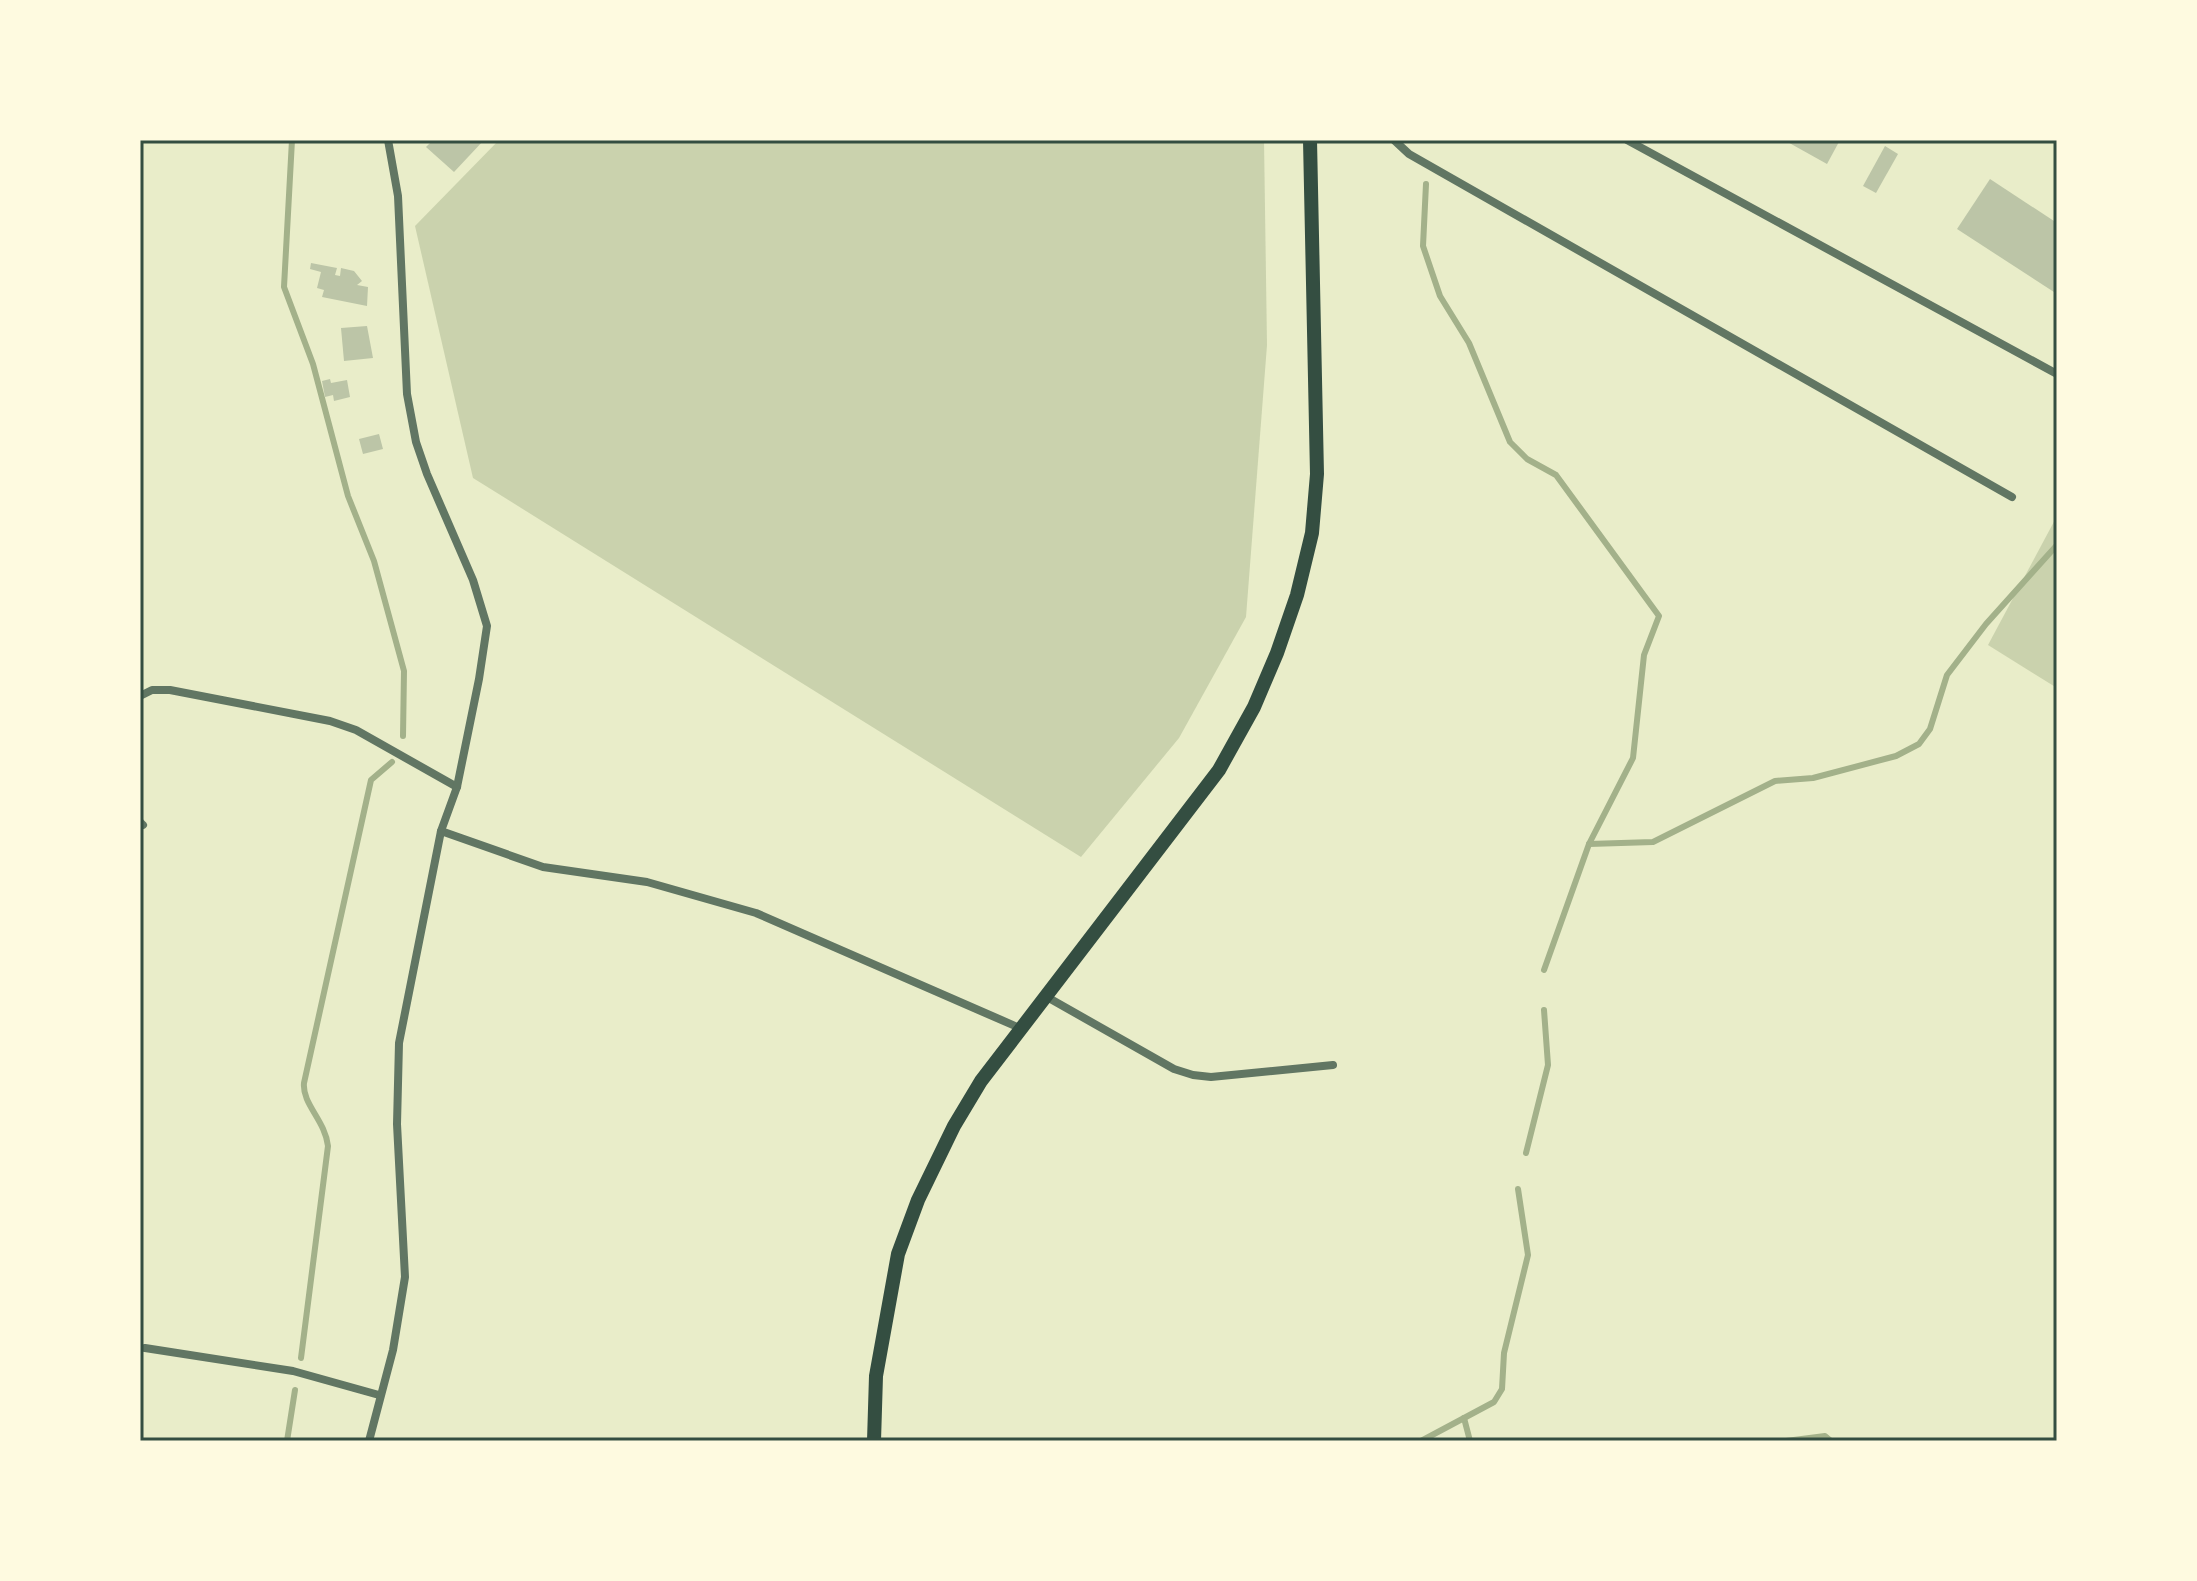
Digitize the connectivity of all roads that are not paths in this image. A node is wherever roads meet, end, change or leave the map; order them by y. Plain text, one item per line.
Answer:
1 (388, 140) edge
2 (1310, 140) edge
3 (1394, 140) edge
4 (1627, 140) edge
5 (2057, 374) edge
6 (2012, 497) dead end
7 (140, 696) edge
8 (457, 787) junction
9 (441, 831) junction
10 (1047, 997) junction
11 (1022, 1029) junction
12 (1333, 1065) dead end
13 (145, 1348) dead end
14 (379, 1395) junction
15 (369, 1441) edge
16 (874, 1441) edge

1 - 8 street
2 - 10 highway
3 - 6 street
4 - 5 street
7 - 8 street
8 - 9 street
9 - 11 street
9 - 14 street
10 - 11 highway
10 - 12 street
11 - 16 highway
13 - 14 street
14 - 15 street

